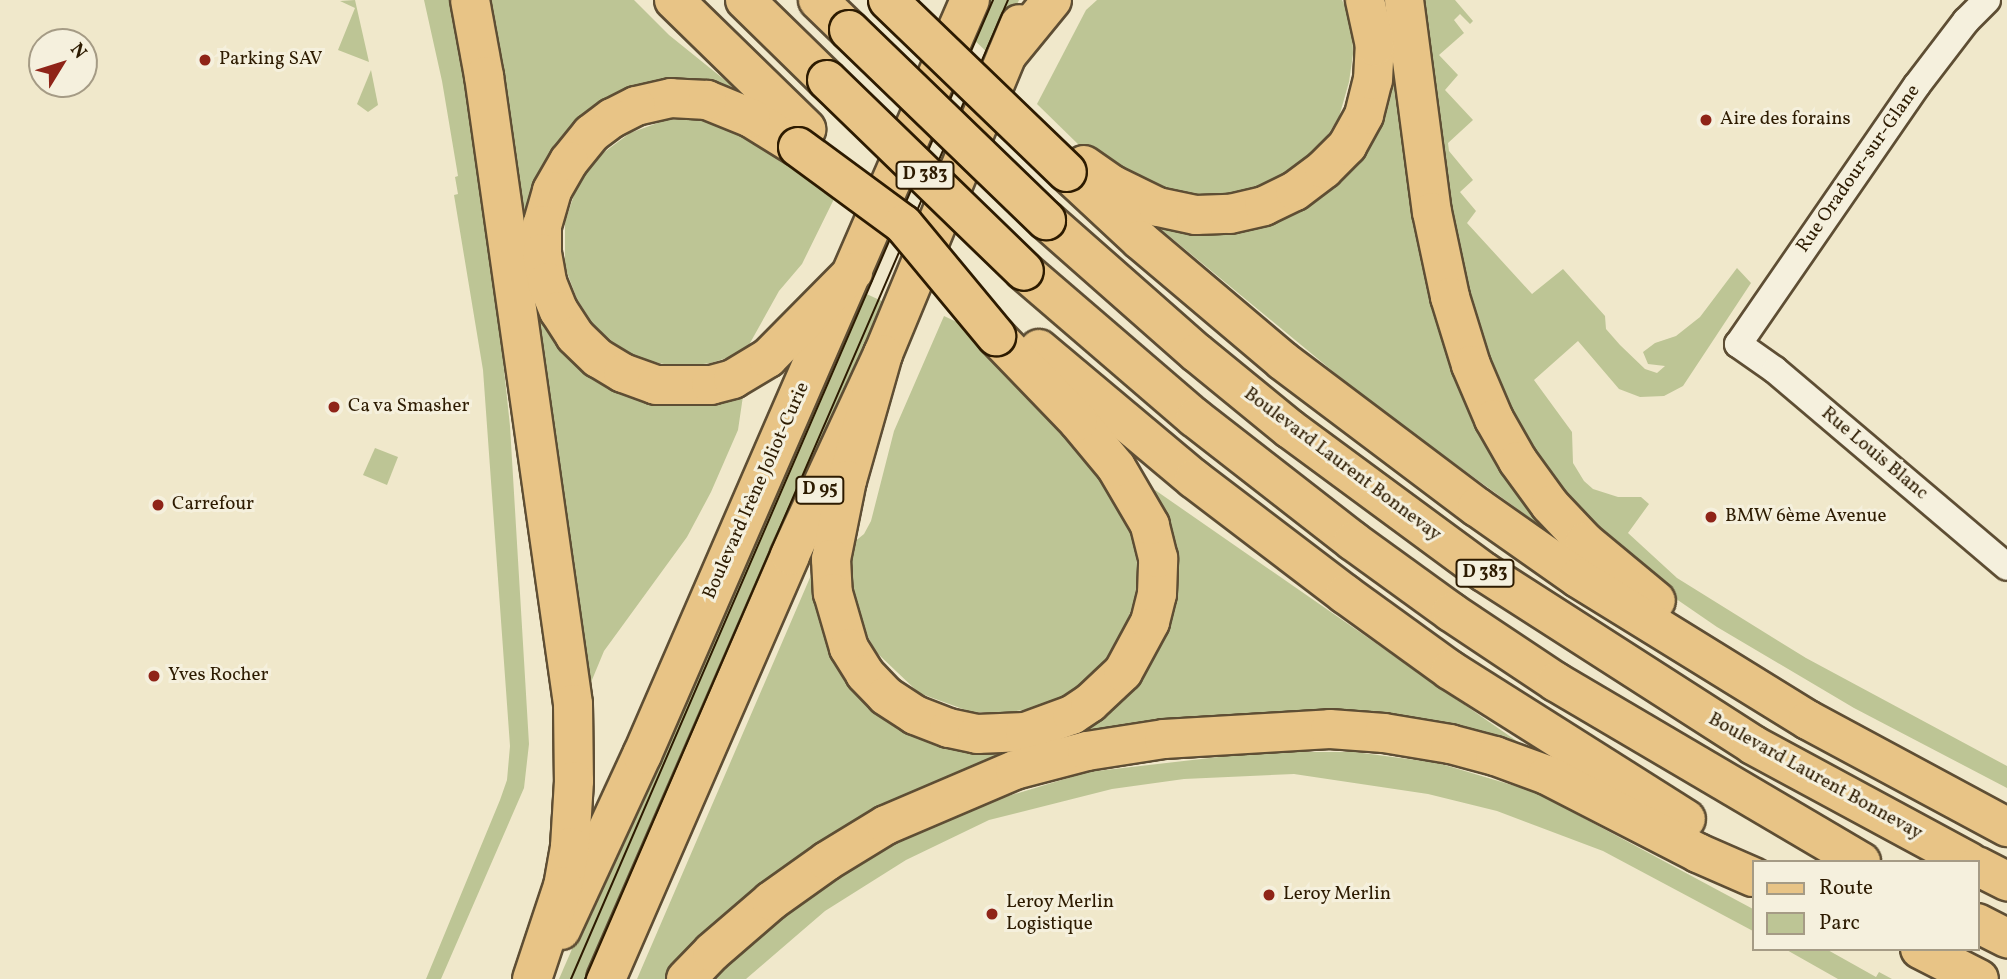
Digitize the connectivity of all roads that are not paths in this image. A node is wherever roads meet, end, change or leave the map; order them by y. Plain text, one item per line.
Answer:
1 (470, 0) edge
2 (674, 0) edge
3 (745, 0) edge
4 (818, 0) edge
5 (888, 0) edge
6 (904, 0) edge
7 (970, 0) edge
8 (1030, 0) edge
9 (1052, 0) edge
10 (1365, 0) edge
11 (1404, 0) edge
12 (1987, 0) edge
13 (1007, 55) junction
14 (967, 77) junction
15 (802, 138) junction
16 (1070, 164) junction
17 (853, 272) junction
18 (1000, 327) junction
19 (1738, 344) joint
20 (883, 354) junction
21 (2007, 567) edge
22 (1920, 783) junction
23 (2007, 827) edge
24 (1755, 860) edge
25 (1858, 860) edge
26 (1965, 860) edge
27 (1979, 867) edge
28 (1752, 877) edge
29 (2007, 881) edge
30 (1979, 924) edge
31 (2007, 938) edge
32 (1924, 951) edge
33 (535, 979) edge
34 (606, 979) edge
35 (686, 979) edge
36 (1979, 979) edge

1 - 33 main road
2 - 15 main road
3 - 25 main road, D 383, bridge
4 - 26 main road, Boulevard Laurent Bonnevay / D 383, bridge
5 - 14 main road, bridge
6 - 14 main road, bridge
7 - 17 main road, Boulevard Irène Joliot-Curie / D 95
8 - 13 main road, D 95
9 - 13 main road
10 - 16 main road
11 - 22 main road
12 - 19 street, Rue Oradour-sur-Glane
13 - 20 main road, D 95
14 - 16 main road, bridge
15 - 17 main road
15 - 18 main road, bridge
16 - 22 main road
17 - 33 main road, Boulevard Irène Joliot-Curie / D 95
18 - 20 main road
18 - 24 main road
19 - 21 street, Rue Louis Blanc
20 - 34 main road, D 95
22 - 23 main road
27 - 29 main road
28 - 35 main road
30 - 31 main road
32 - 36 main road

